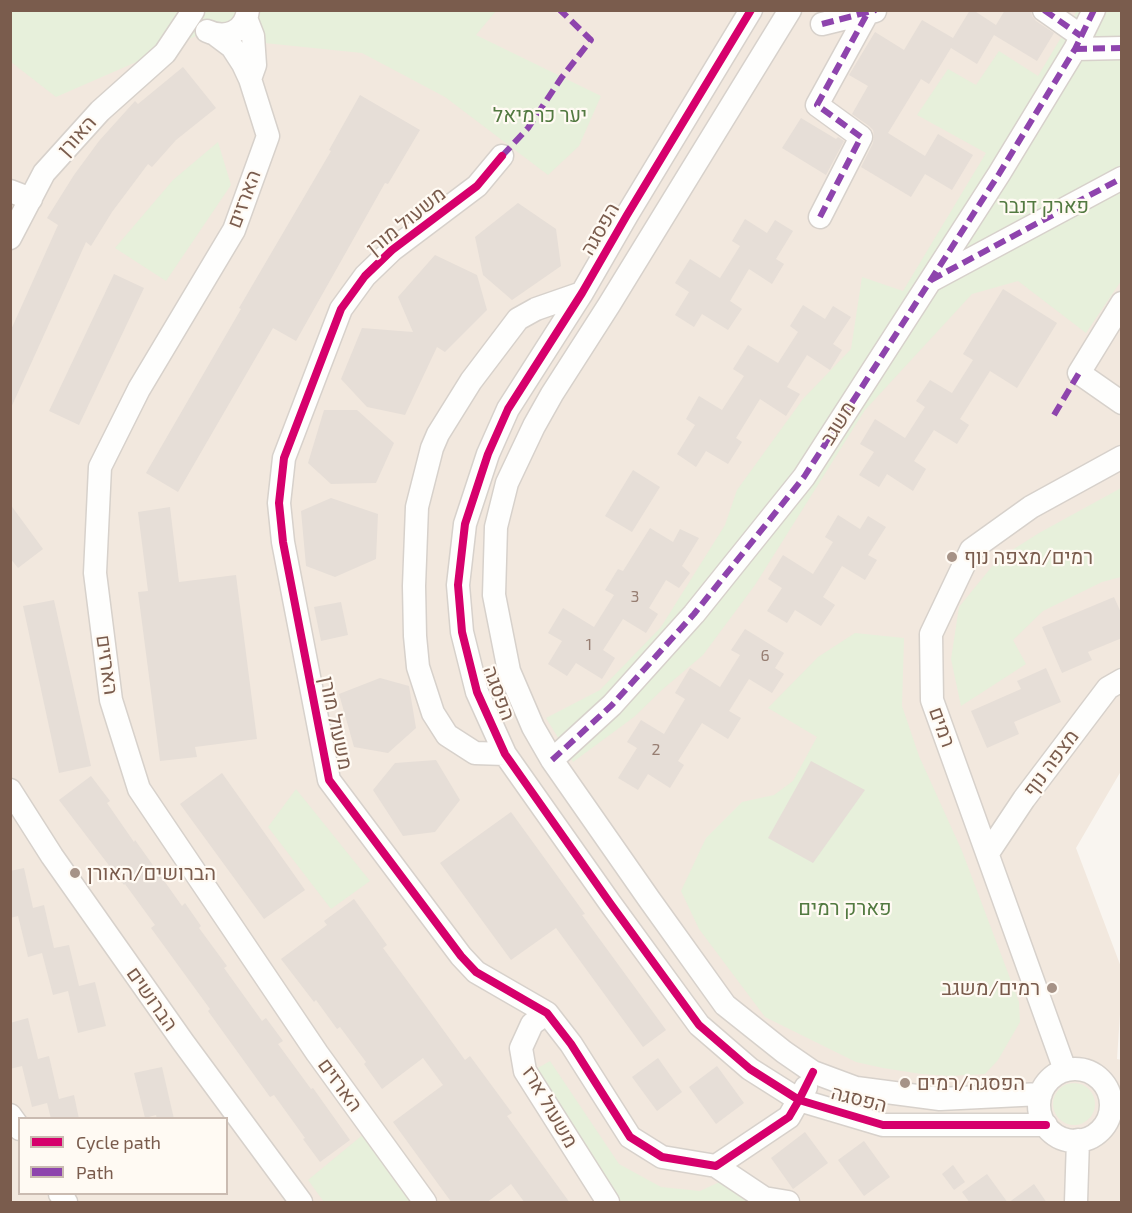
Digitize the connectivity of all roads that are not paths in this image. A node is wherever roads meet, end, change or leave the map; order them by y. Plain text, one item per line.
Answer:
1 (751, 10) edge
2 (790, 10) edge
3 (1044, 10) edge
4 (1094, 10) edge
5 (193, 11) edge
6 (872, 12) edge
7 (247, 14) edge
8 (822, 24) dead end
9 (213, 34) junction
10 (1078, 43) junction
11 (1122, 48) edge
12 (165, 53) junction
13 (250, 79) junction
14 (502, 156) dead end
15 (1122, 178) edge
16 (21, 195) edge
17 (820, 217) dead end
18 (10, 238) edge
19 (929, 281) junction
20 (582, 293) junction
21 (1122, 303) edge
22 (609, 305) junction
23 (1122, 403) edge
24 (1122, 457) edge
25 (1122, 680) edge
26 (505, 754) junction
27 (552, 760) junction
28 (10, 790) edge
29 (988, 853) junction
30 (547, 1013) junction
31 (1065, 1070) junction
32 (813, 1072) junction
33 (1114, 1092) edge
34 (1041, 1094) junction
35 (799, 1100) junction
36 (1046, 1125) junction
37 (1113, 1125) edge
38 (1078, 1140) junction
39 (716, 1166) junction
40 (301, 1203) edge
41 (425, 1203) edge
42 (608, 1203) edge
43 (788, 1203) edge
44 (1076, 1203) edge

1 - 20 street, הפסגה
2 - 22 street, הפסגה
3 - 10 street
4 - 10 street, משגב
5 - 9 street, הארזים
5 - 12 street, האורן
6 - 8 street
6 - 17 street
7 - 9 street, האורן
7 - 13 street, הארזים
9 - 12 street, האורן
9 - 13 street, הארזים
10 - 11 street
10 - 19 street, משגב
12 - 16 street, האורן
13 - 41 street, הארזים
14 - 30 street, משעול מורן
15 - 19 street
16 - 18 street, האורן
19 - 27 street, משגב
20 - 22 street
20 - 26 street, הפסגה
20 - 26 street
21 - 23 street
22 - 27 street, הפסגה
24 - 29 street, רמים
25 - 29 street, מצפה נוף
26 - 35 street, הפסגה
27 - 32 street, הפסגה
28 - 40 street, הברושים
29 - 31 street, רמים
30 - 39 street, משעול מורן
30 - 42 street, משעול ארז
31 - 33 street
31 - 34 street
32 - 34 street, הפסגה
32 - 35 street
33 - 37 street
34 - 36 street
35 - 36 street, הפסגה
35 - 39 street
36 - 38 street
37 - 38 street
38 - 44 street
39 - 43 street

